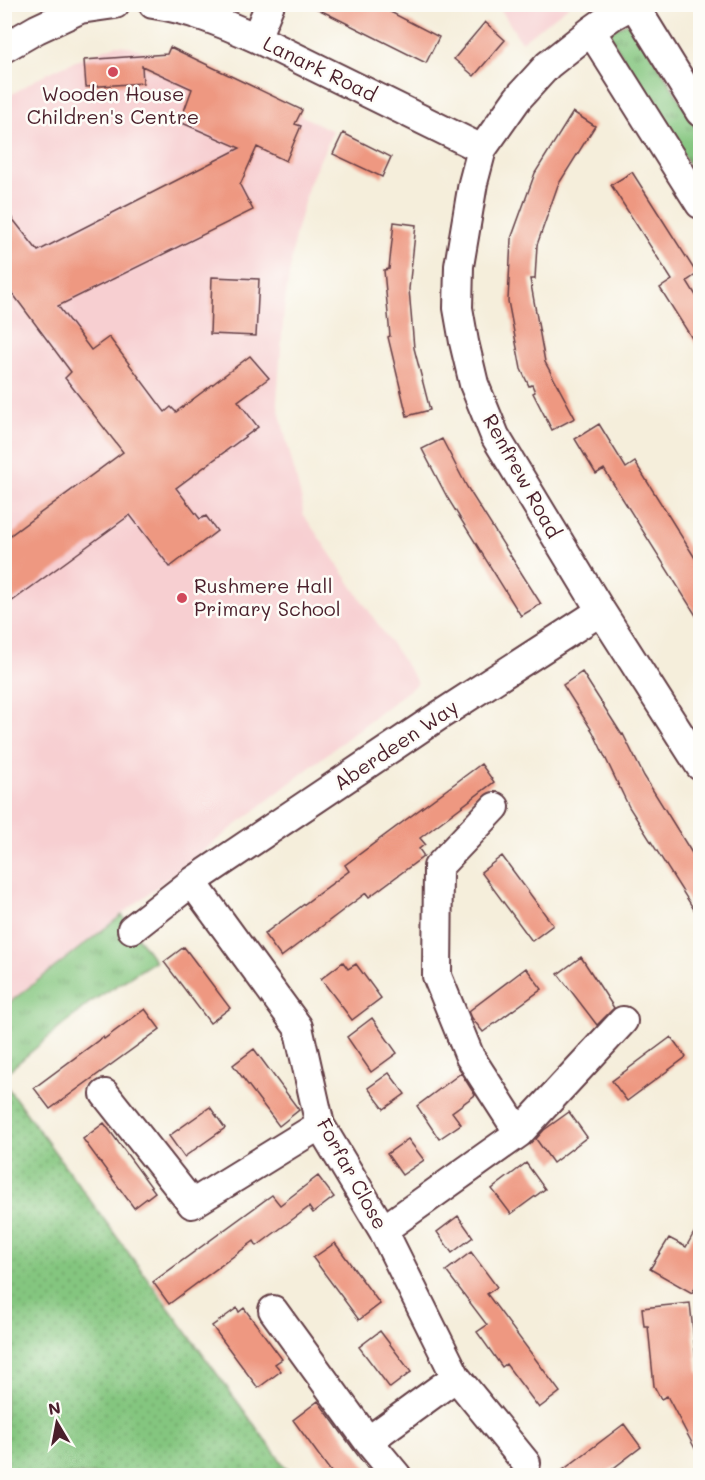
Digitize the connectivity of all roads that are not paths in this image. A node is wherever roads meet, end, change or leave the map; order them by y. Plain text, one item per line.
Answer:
1 (115, 4) edge
2 (153, 4) edge
3 (270, 4) edge
4 (634, 5) edge
5 (591, 31) junction
6 (256, 38) junction
7 (4, 48) edge
8 (700, 112) edge
9 (482, 149) junction
10 (700, 204) edge
11 (601, 611) junction
12 (700, 766) edge
13 (495, 807) dead end
14 (192, 882) junction
15 (132, 929) dead end
16 (623, 1021) dead end
17 (105, 1094) dead end
18 (320, 1125) junction
19 (519, 1133) junction
20 (384, 1230) junction
21 (273, 1310) dead end
22 (456, 1377) junction
23 (368, 1441) junction
24 (526, 1463) dead end
25 (397, 1476) edge

1 - 7 street
2 - 6 street, Lanark Road
3 - 6 street
4 - 5 street, Renfrew Road
4 - 8 street
5 - 9 street, Renfrew Road
5 - 10 street
6 - 9 street, Lanark Road
9 - 11 street, Renfrew Road
11 - 12 street, Renfrew Road
11 - 14 street, Aberdeen Way
13 - 19 street
14 - 15 street, Aberdeen Way
14 - 18 street, Forfar Close
16 - 19 street
17 - 18 street
18 - 20 street, Forfar Close
19 - 20 street
20 - 22 street, Forfar Close
21 - 23 street
22 - 23 street
22 - 24 street, Forfar Close
23 - 25 street

